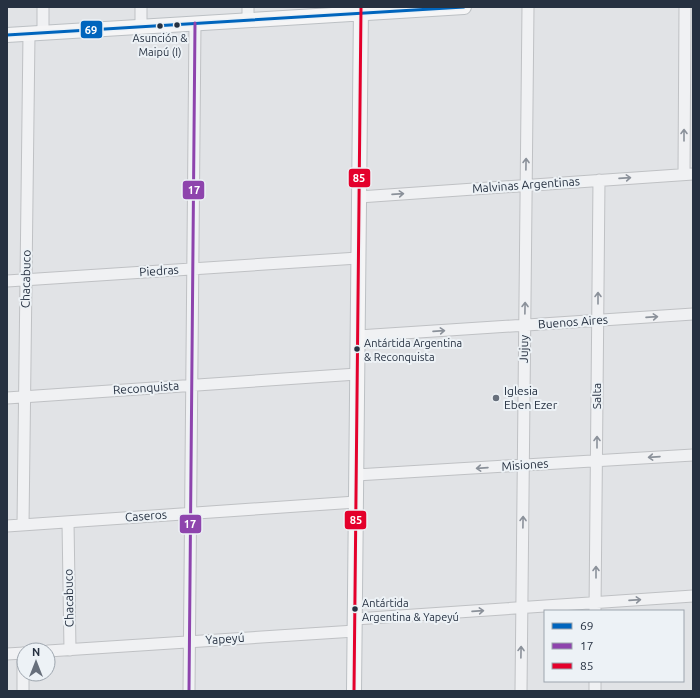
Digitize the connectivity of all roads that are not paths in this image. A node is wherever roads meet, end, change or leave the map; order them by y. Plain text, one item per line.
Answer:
1 (43, 7) edge
2 (141, 7) edge
3 (464, 7) edge
4 (528, 7) edge
5 (685, 7) edge
6 (361, 10) edge
7 (248, 13) edge
8 (195, 23) junction
9 (141, 26) junction
10 (36, 33) junction
11 (7, 35) edge
12 (688, 174) edge
13 (599, 180) junction
14 (526, 185) junction
15 (359, 197) junction
16 (358, 258) junction
17 (193, 269) junction
18 (26, 280) junction
19 (7, 282) edge
20 (693, 314) edge
21 (598, 320) junction
22 (525, 325) junction
23 (358, 336) junction
24 (357, 374) junction
25 (192, 385) junction
26 (25, 396) junction
27 (7, 398) edge
28 (693, 455) edge
29 (597, 461) junction
30 (523, 465) junction
31 (356, 476) junction
32 (356, 502) junction
33 (190, 513) junction
34 (68, 522) junction
35 (23, 525) junction
36 (7, 526) edge
37 (693, 596) edge
38 (595, 607) edge
39 (522, 608) junction
40 (355, 625) junction
41 (189, 642) junction
42 (70, 650) junction
43 (56, 651) edge
44 (189, 691) edge
45 (354, 691) edge
46 (521, 691) edge

1 - 10 street, Chacabuco
2 - 9 street
3 - 6 main road
14 -> 4 street, Jujuy
12 -> 5 street
6 - 7 main road
6 - 15 main road
7 - 8 main road
8 - 9 main road
8 - 17 street
9 - 10 main road
10 - 11 main road
10 - 18 street, Chacabuco
13 -> 12 street, Malvinas Argentinas
13 - 14 street, Malvinas Argentinas
21 -> 13 street, Salta
15 -> 14 street, Malvinas Argentinas
22 -> 14 street, Jujuy
15 - 16 main road
16 - 17 street, Piedras
16 - 23 main road
17 - 18 street, Piedras
17 - 25 street
18 - 19 street, Piedras
18 - 26 street, Chacabuco
21 -> 20 street, Buenos Aires
21 - 22 street, Buenos Aires
29 -> 21 street, Salta
23 -> 22 street, Buenos Aires
22 - 30 street, Jujuy
23 - 24 main road
24 - 25 street, Reconquista
24 - 31 main road
25 - 26 street, Reconquista
25 - 33 street
26 - 27 street, Reconquista
26 - 35 street, Chacabuco
28 -> 29 street, Misiones
29 - 30 street, Misiones
38 -> 29 street, Salta
30 -> 31 street, Misiones
39 -> 30 street, Jujuy
31 - 32 main road
32 - 33 street, Caseros
32 - 40 main road
33 - 34 street, Caseros
33 - 41 street
34 - 35 street, Caseros
34 - 42 street, Chacabuco
35 - 36 street, Caseros
38 -> 37 street, Yapeyú
38 - 39 street, Yapeyú
40 -> 39 street, Yapeyú
46 -> 39 street, Jujuy
40 - 41 street, Yapeyú
40 - 45 main road
41 - 42 street, Yapeyú
41 - 44 street
42 - 43 street, Yapeyú

